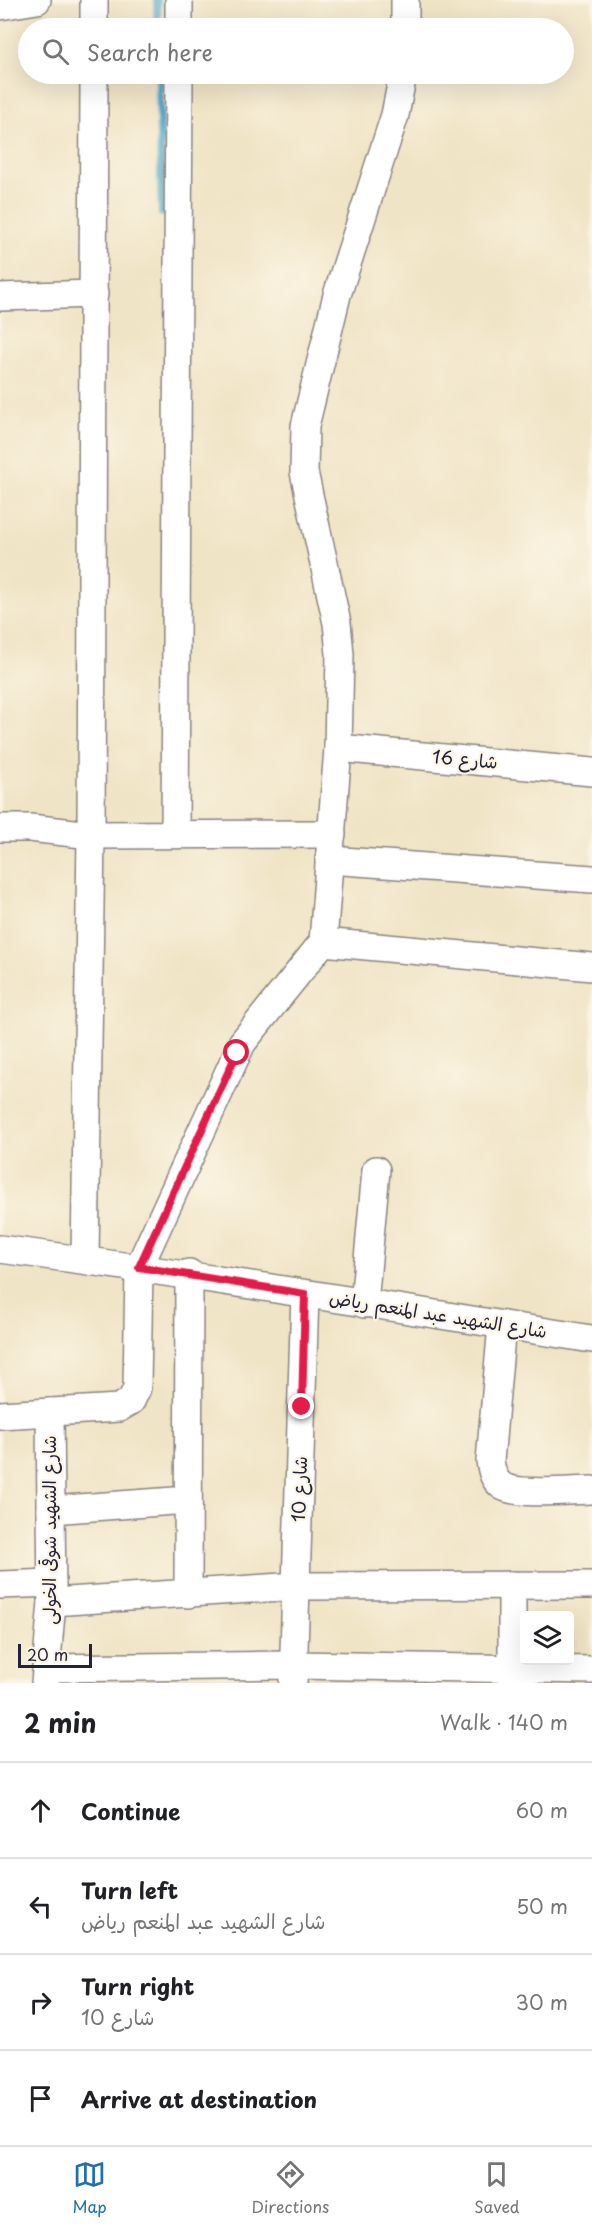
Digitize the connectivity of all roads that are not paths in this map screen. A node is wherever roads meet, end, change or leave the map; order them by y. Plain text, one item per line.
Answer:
1 (37, 0) edge
2 (94, 0) edge
3 (179, 0) edge
4 (405, 0) edge
5 (0, 6) edge
6 (94, 18) edge
7 (179, 18) edge
8 (405, 18) edge
9 (94, 84) edge
10 (178, 84) edge
11 (401, 84) edge
12 (94, 294) junction
13 (0, 297) edge
14 (338, 748) junction
15 (592, 771) edge
16 (0, 828) edge
17 (176, 834) junction
18 (332, 834) junction
19 (91, 835) junction
20 (329, 860) junction
21 (592, 879) edge
22 (323, 942) junction
23 (592, 967) edge
24 (376, 1170) dead end
25 (0, 1249) edge
26 (85, 1260) junction
27 (139, 1267) junction
28 (189, 1274) junction
29 (305, 1294) junction
30 (364, 1304) junction
31 (502, 1325) junction
32 (592, 1339) edge
33 (50, 1412) junction
34 (0, 1415) edge
35 (592, 1490) edge
36 (188, 1500) junction
37 (51, 1510) junction
38 (0, 1585) edge
39 (512, 1585) junction
40 (592, 1585) edge
41 (298, 1586) junction
42 (52, 1592) junction
43 (188, 1594) junction
44 (512, 1669) junction
45 (592, 1670) edge
46 (294, 1674) edge
47 (45, 1676) edge

1 - 5 street
2 - 6 street
3 - 7 street
4 - 8 street
9 - 12 street
10 - 17 street
11 - 14 street
12 - 13 street
12 - 19 street
14 - 15 street, شارع 16
14 - 18 street
16 - 19 street
17 - 18 street
17 - 19 street
18 - 20 street
19 - 26 street
20 - 21 street
20 - 22 street
22 - 23 street
22 - 27 street
24 - 30 street
25 - 26 street, شارع الشهيد عبد المنعم رياض
26 - 27 street, شارع الشهيد عبد المنعم رياض
27 - 28 street, شارع الشهيد عبد المنعم رياض
27 - 33 street
28 - 29 street, شارع الشهيد عبد المنعم رياض
28 - 36 street
29 - 30 street, شارع الشهيد عبد المنعم رياض
29 - 41 street, شارع 10
30 - 31 street, شارع الشهيد عبد المنعم رياض
31 - 32 street, شارع الشهيد عبد المنعم رياض
31 - 35 street
33 - 34 street
33 - 37 street, شارع الشهيد شوقى الخولى
36 - 37 street
36 - 43 street
37 - 42 street, شارع الشهيد شوقى الخولى
38 - 42 street
39 - 40 street
39 - 41 street
39 - 44 street
41 - 43 street
41 - 46 street, شارع 10
42 - 43 street
42 - 47 street, شارع الشهيد شوقى الخولى
44 - 45 street
44 - 46 street
46 - 47 street

